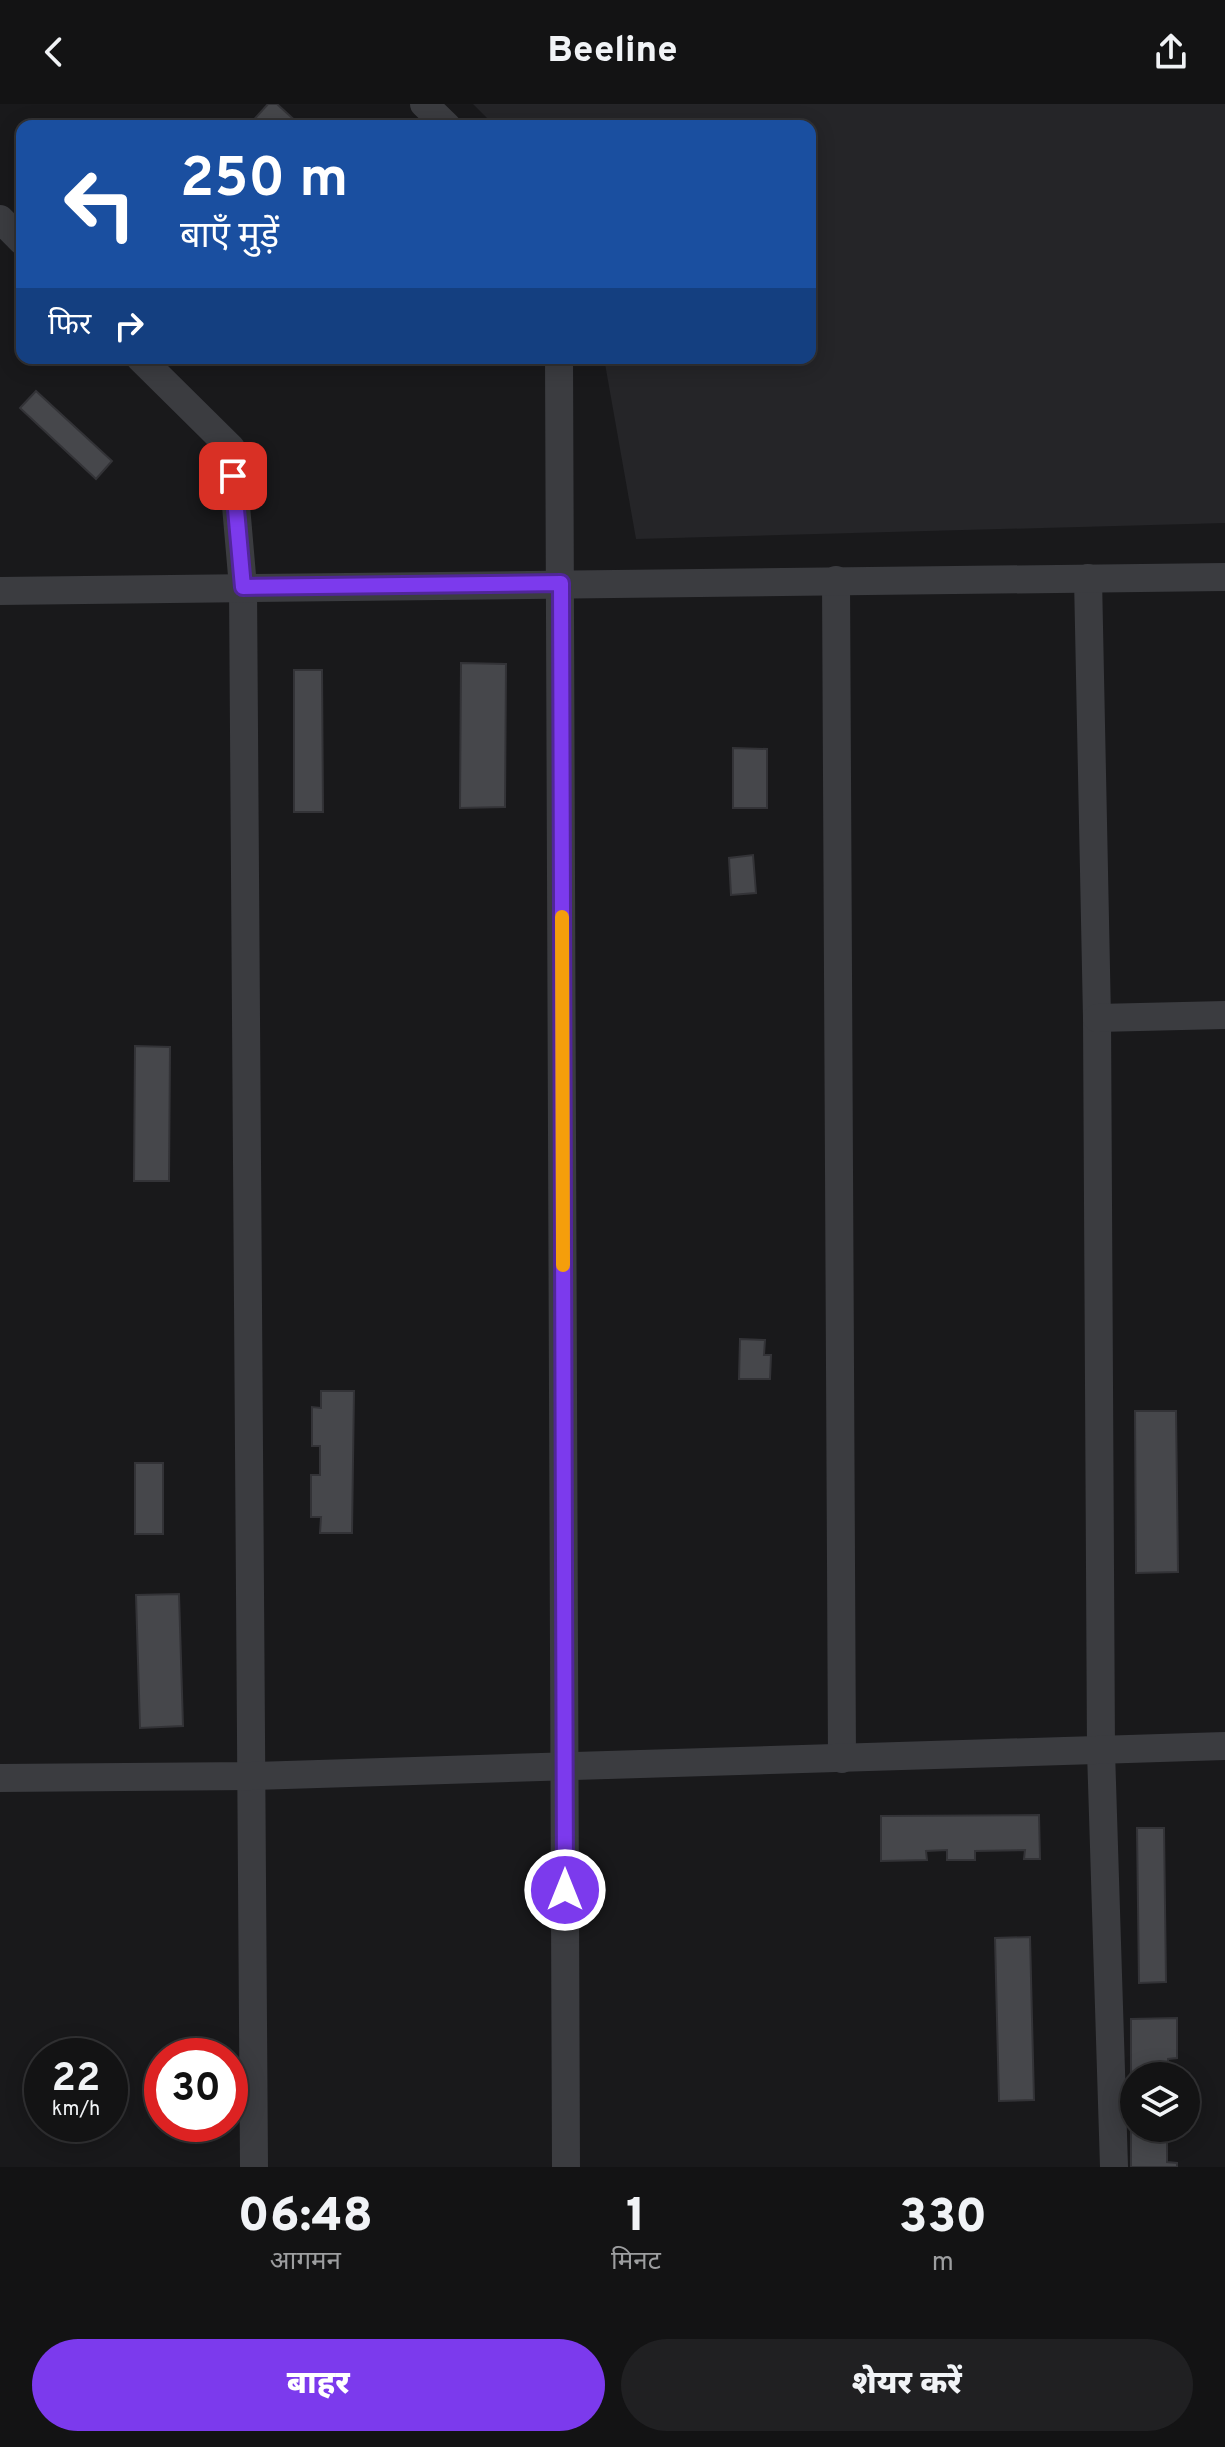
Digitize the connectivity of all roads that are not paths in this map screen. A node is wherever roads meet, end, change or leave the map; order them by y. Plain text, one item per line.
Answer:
1 (424, 104) edge
2 (441, 120) edge
3 (0, 219) edge
4 (16, 235) edge
5 (146, 364) edge
6 (559, 364) edge
7 (1225, 577) edge
8 (1088, 578) junction
9 (836, 580) junction
10 (561, 583) junction
11 (243, 587) junction
12 (0, 591) edge
13 (1225, 1015) edge
14 (1097, 1018) junction
15 (1225, 1746) edge
16 (1101, 1751) junction
17 (842, 1759) junction
18 (565, 1767) junction
19 (251, 1776) junction
20 (0, 1778) edge
21 (254, 2167) edge
22 (566, 2167) edge
23 (1114, 2167) edge

1 - 2 street
3 - 4 street
5 - 11 street
6 - 10 street
7 - 8 street
8 - 9 street
8 - 14 street
9 - 10 street
9 - 17 street
10 - 11 street
10 - 18 street
11 - 12 street
11 - 19 street
13 - 14 street
14 - 16 street
15 - 16 street
16 - 17 street
16 - 23 street
17 - 18 street
18 - 19 street
18 - 22 street
19 - 20 street
19 - 21 street

